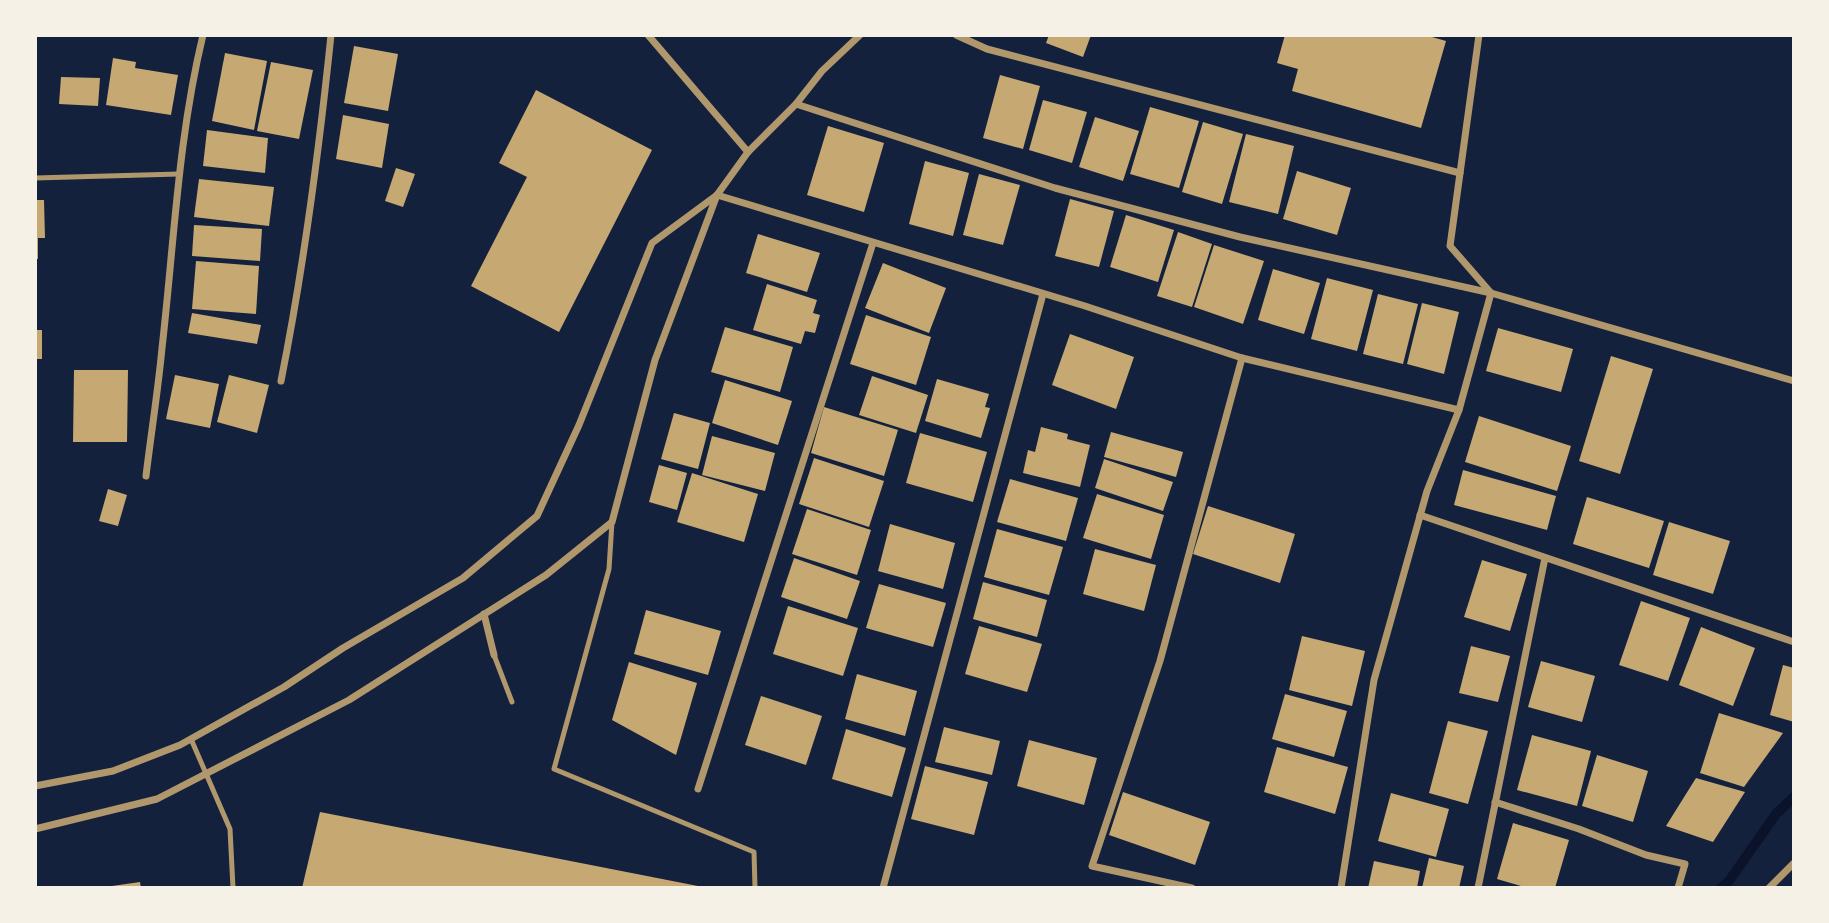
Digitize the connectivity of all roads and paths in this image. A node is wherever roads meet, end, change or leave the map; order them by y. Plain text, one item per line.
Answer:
1 (203, 35) edge
2 (331, 35) edge
3 (648, 35) edge
4 (860, 35) edge
5 (956, 35) edge
6 (1479, 35) edge
7 (796, 104) junction
8 (748, 152) junction
9 (1460, 173) junction
10 (179, 174) junction
11 (35, 178) edge
12 (717, 195) junction
13 (873, 243) junction
14 (1491, 293) junction
15 (1043, 294) junction
16 (1242, 358) junction
17 (281, 381) dead end
18 (1794, 381) edge
19 (1459, 410) junction
20 (146, 476) dead end
21 (1420, 515) junction
22 (612, 522) junction
23 (1545, 558) junction
24 (484, 614) junction
25 (1794, 642) edge
26 (494, 655) joint
27 (512, 702) dead end
28 (191, 739) junction
29 (206, 774) junction
30 (35, 786) edge
31 (698, 789) dead end
32 (1495, 802) junction
33 (35, 830) edge
34 (1794, 863) edge
35 (233, 888) edge
36 (755, 888) edge
37 (883, 888) edge
38 (1192, 888) edge
39 (1341, 888) edge
40 (1478, 888) edge
41 (1678, 888) edge
42 (1769, 888) edge

1 - 10 street
2 - 17 street
3 - 8 street
4 - 7 street
5 - 9 street
6 - 9 street
7 - 8 street
7 - 14 street
8 - 12 street
9 - 14 street
10 - 11 lane
10 - 20 street
12 - 13 street
12 - 22 street
12 - 28 street
13 - 15 street
13 - 31 street
14 - 18 street
14 - 19 street
15 - 16 street
15 - 37 street
16 - 19 street
16 - 38 street
19 - 21 street
21 - 23 street
21 - 39 street
22 - 24 street
22 - 36 lane
23 - 25 street
23 - 32 street
24 - 26 street
24 - 29 street
26 - 27 lane
28 - 29 lane
28 - 30 street
29 - 33 street
29 - 35 lane
32 - 40 street
32 - 41 street
34 - 42 street

